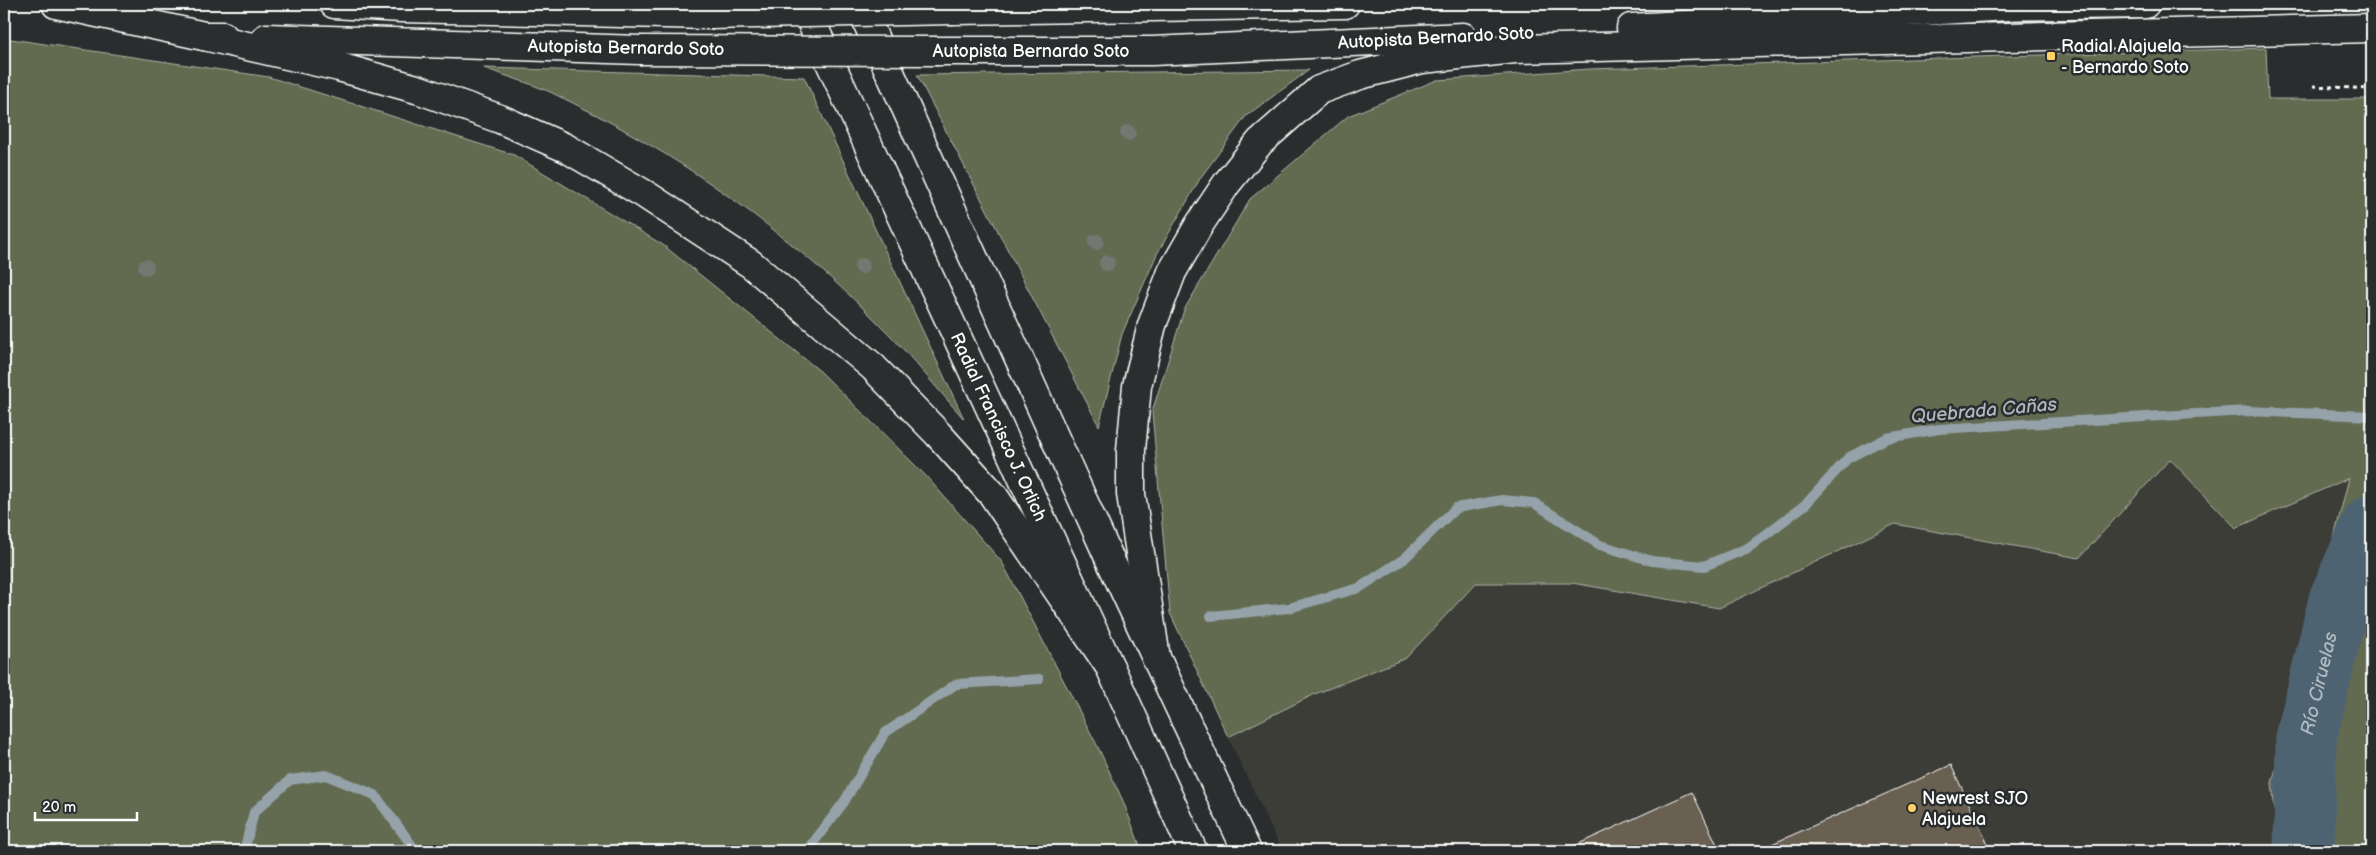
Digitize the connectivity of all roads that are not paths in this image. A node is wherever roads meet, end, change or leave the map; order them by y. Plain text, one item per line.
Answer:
1 (56, 4) edge
2 (334, 4) edge
3 (803, 4) edge
4 (859, 4) edge
5 (1345, 4) edge
6 (1798, 4) edge
7 (2145, 4) edge
8 (2009, 6) junction
9 (2372, 28) edge
10 (204, 36) junction
11 (1156, 658) junction
12 (1110, 667) junction
13 (1143, 742) junction
14 (1181, 851) edge
15 (1193, 851) edge
16 (1247, 851) edge

1 - 10 main road, Autopista Bernardo Soto
2 - 5 main road, Autopista Bernardo Soto, bridge
3 - 12 main road, Radial Francisco J. Orlich
4 - 11 main road
6 - 8 main road, Autopista Bernardo Soto
7 - 8 main road, Autopista Bernardo Soto
8 - 10 main road, Autopista Bernardo Soto, bridge
9 - 11 main road
10 - 12 main road
11 - 16 main road
12 - 13 main road, Radial Francisco J. Orlich
13 - 14 main road
13 - 15 main road, Radial Francisco J. Orlich

